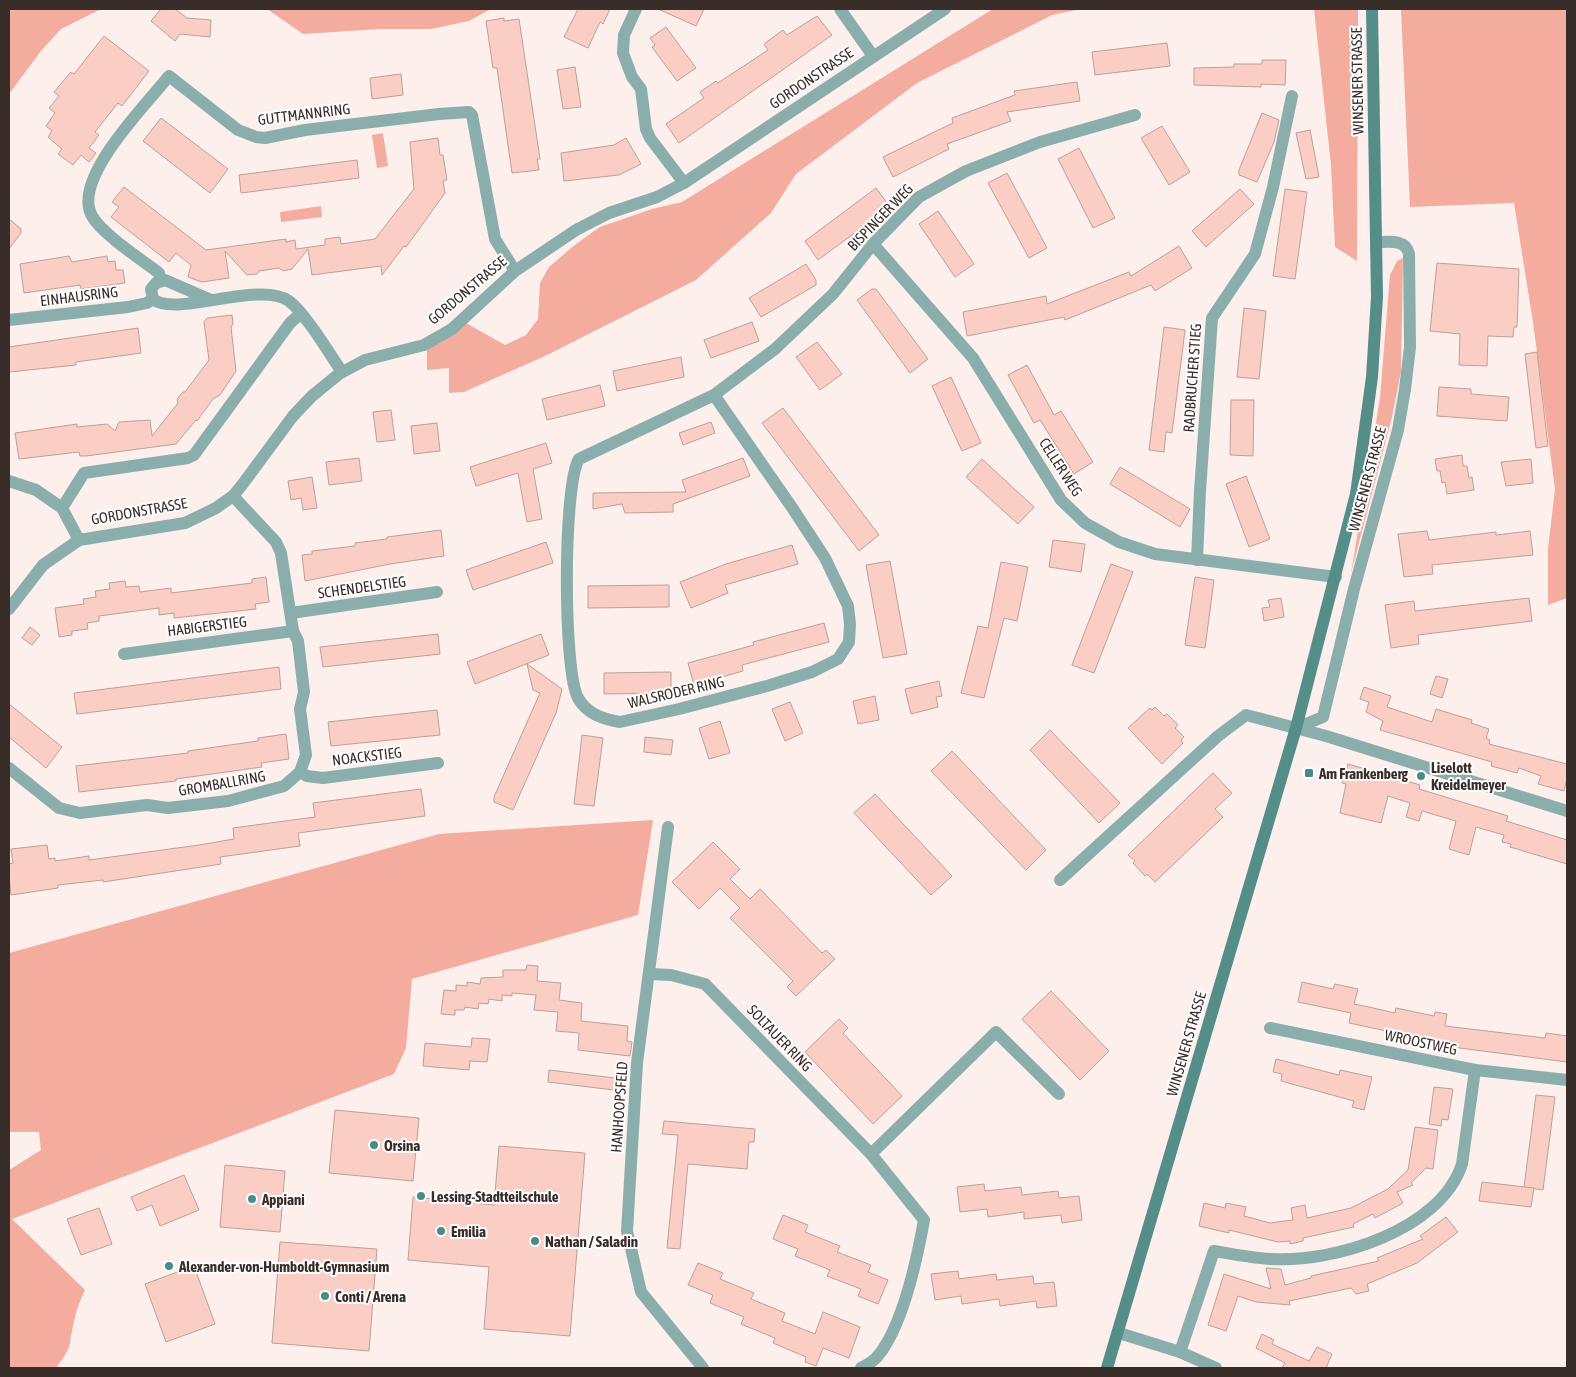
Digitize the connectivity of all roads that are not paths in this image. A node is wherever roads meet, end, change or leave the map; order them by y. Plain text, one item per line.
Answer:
1 (636, 9) edge
2 (840, 9) edge
3 (944, 9) edge
4 (1372, 9) edge
5 (873, 56) junction
6 (1292, 96) dead end
7 (1135, 115) dead end
8 (684, 184) junction
9 (1377, 242) junction
10 (873, 244) junction
11 (515, 271) junction
12 (161, 281) junction
13 (153, 299) junction
14 (211, 300) junction
15 (300, 314) junction
16 (9, 320) edge
17 (342, 372) junction
18 (714, 395) junction
19 (9, 481) edge
20 (233, 496) junction
21 (62, 508) junction
22 (79, 540) junction
23 (1197, 560) junction
24 (1336, 577) junction
25 (437, 592) dead end
26 (9, 609) edge
27 (291, 613) junction
28 (293, 632) junction
29 (124, 654) dead end
30 (1296, 728) junction
31 (438, 763) dead end
32 (9, 768) edge
33 (300, 772) junction
34 (1567, 811) edge
35 (668, 827) dead end
36 (1060, 880) dead end
37 (650, 974) junction
38 (1270, 1028) dead end
39 (1475, 1070) junction
40 (1567, 1080) edge
41 (1059, 1094) dead end
42 (871, 1154) junction
43 (1119, 1333) junction
44 (1180, 1352) junction
45 (1199, 1364) edge
46 (703, 1368) edge
47 (861, 1368) edge
48 (1107, 1368) edge
49 (1216, 1368) edge

1 - 8 street
2 - 5 street
3 - 5 street, GORDONSTRASSE
4 - 9 main road, WINSENER STRASSE
5 - 8 street, GORDONSTRASSE
6 - 23 street, RADBRUCHER STIEG
7 - 10 street, BISPINGER WEG
8 - 11 street, GORDONSTRASSE
9 - 24 main road, WINSENER STRASSE
9 - 30 street, WINSENER STRASSE
10 - 18 street, BISPINGER WEG
10 - 23 street, CELLER WEG
11 - 12 street, GUTTMANNRING
11 - 17 street, GORDONSTRASSE
12 - 13 street
12 - 14 street
13 - 14 street, EINHAUSRING
13 - 16 street, EINHAUSRING
14 - 15 street, EINHAUSRING
15 - 17 street, EINHAUSRING
15 - 21 street
17 - 20 street, GORDONSTRASSE
18 - 18 street, WALSRODER RING
19 - 21 street
20 - 22 street, GORDONSTRASSE
20 - 27 street
21 - 22 street
22 - 26 street, GORDONSTRASSE
23 - 24 street, CELLER WEG
24 - 30 main road, WINSENER STRASSE
25 - 27 street, SCHENDELSTIEG
27 - 28 street
28 - 29 street, HABIGERSTIEG
28 - 33 street
30 - 34 street
30 - 36 street
30 - 43 main road, WINSENER STRASSE
31 - 33 street, NOACKSTIEG
32 - 33 street, GROMBALLRING
35 - 37 street, HANHOOPSFELD
37 - 42 street, SOLTAUER RING
37 - 46 street, HANHOOPSFELD
38 - 39 street, WROOSTWEG
39 - 40 street, WROOSTWEG
39 - 44 street
41 - 42 street
42 - 47 street, SOLTAUER RING
43 - 44 street
43 - 48 main road, WINSENER STRASSE
44 - 45 street
45 - 49 street

